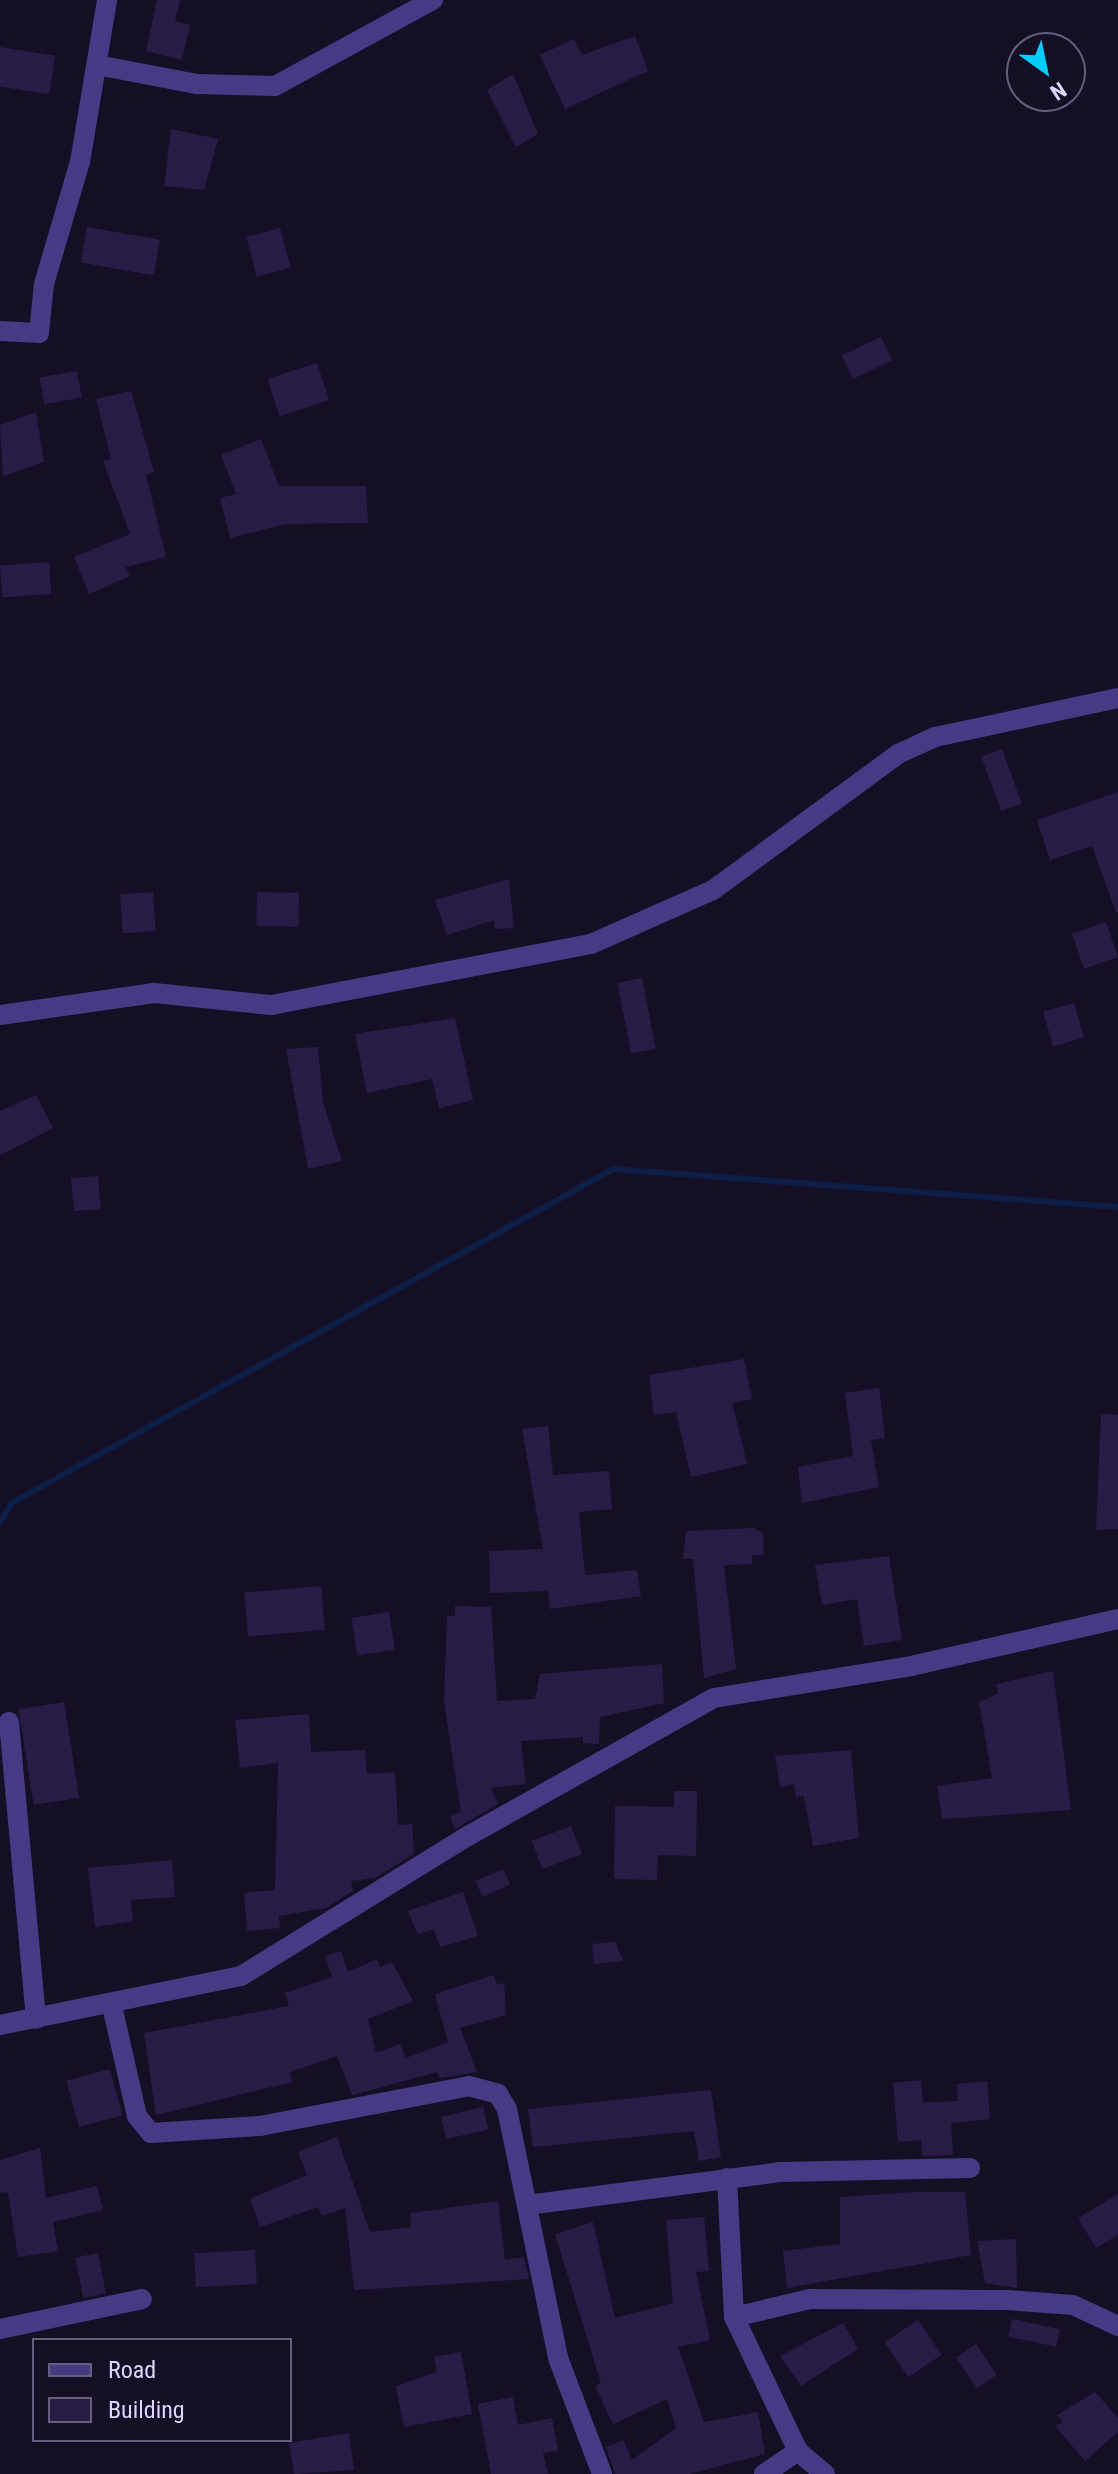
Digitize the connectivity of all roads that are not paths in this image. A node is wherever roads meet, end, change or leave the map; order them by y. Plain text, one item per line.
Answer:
1 (107, 0) edge
2 (433, 0) edge
3 (97, 65) junction
4 (0, 331) edge
5 (1118, 698) edge
6 (0, 1015) edge
7 (1118, 1619) edge
8 (9, 1722) dead end
9 (112, 2006) junction
10 (36, 2019) junction
11 (0, 2025) edge
12 (970, 2168) dead end
13 (727, 2178) junction
14 (527, 2205) junction
15 (142, 2299) dead end
16 (734, 2317) junction
17 (1118, 2326) edge
18 (0, 2329) edge
19 (798, 2451) junction
20 (602, 2474) edge
21 (764, 2474) edge
22 (825, 2474) edge

1 - 3 street
2 - 3 street
3 - 4 street
5 - 6 street
7 - 9 street
8 - 10 street
9 - 10 street
9 - 14 street
10 - 11 street
12 - 13 street
13 - 14 street
13 - 16 street
14 - 20 street
15 - 18 street
16 - 17 street
16 - 19 street
19 - 21 street
19 - 22 street

